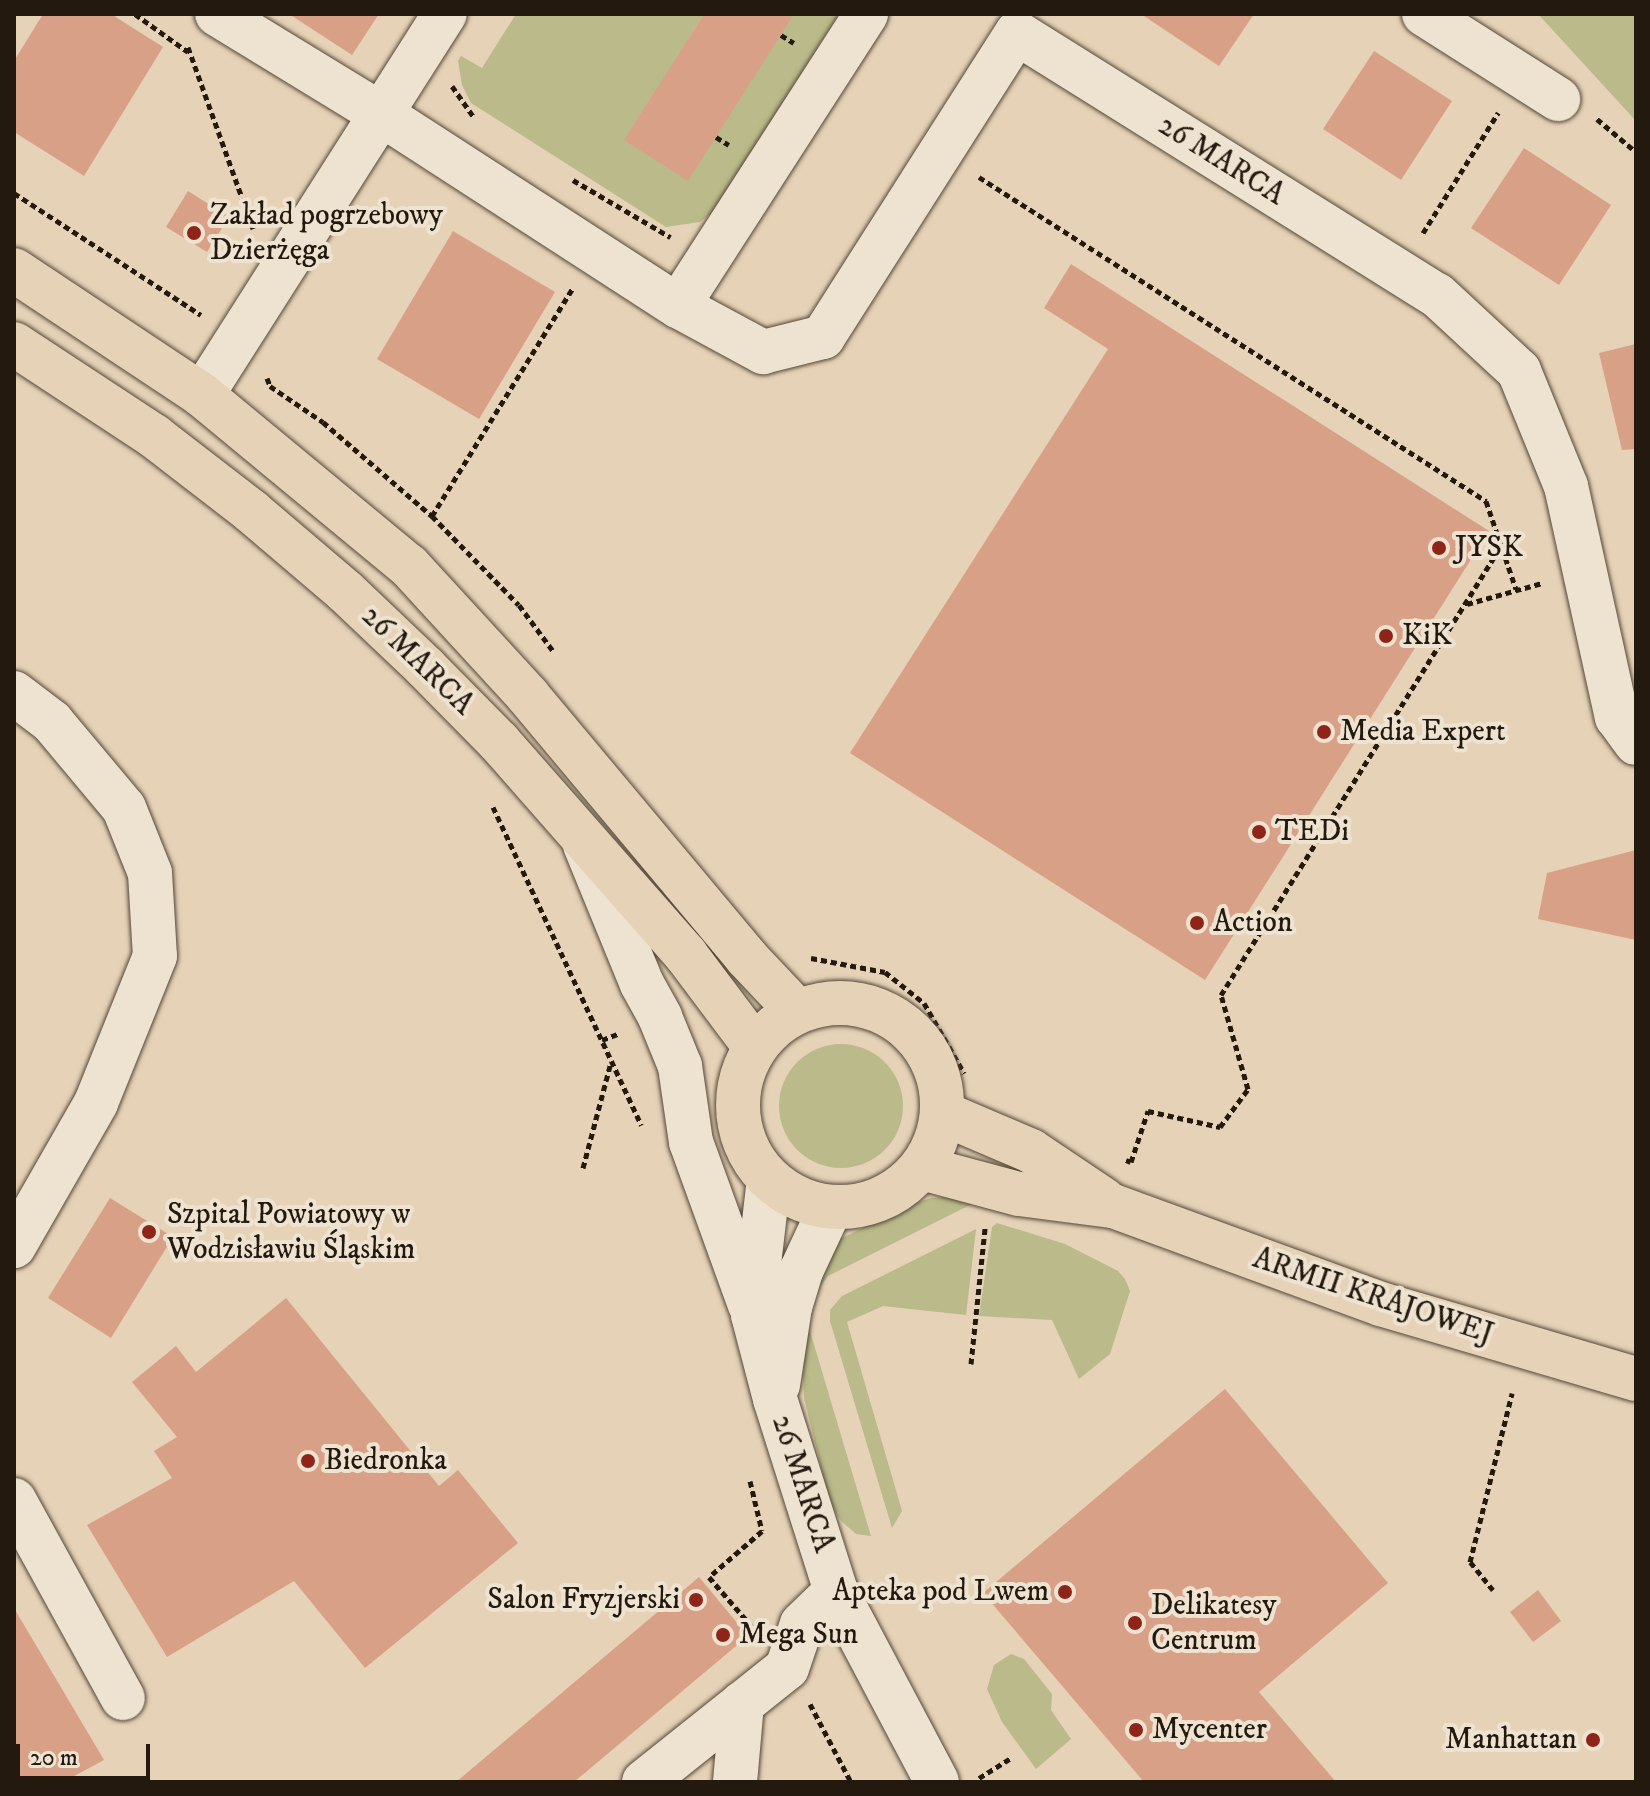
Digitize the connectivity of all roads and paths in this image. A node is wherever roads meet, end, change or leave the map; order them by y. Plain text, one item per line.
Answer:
1 (135, 14) edge
2 (866, 14) edge
3 (1424, 14) edge
4 (1024, 24) edge
5 (202, 27) edge
6 (435, 30) edge
7 (188, 53) junction
8 (1520, 78) junction
9 (1558, 99) dead end
10 (381, 114) junction
11 (478, 121) dead end
12 (941, 153) junction
13 (572, 179) dead end
14 (1422, 235) dead end
15 (677, 236) dead end
16 (258, 241) dead end
17 (14, 270) edge
18 (575, 283) dead end
19 (678, 306) junction
20 (14, 344) edge
21 (202, 395) junction
22 (432, 516) dead end
23 (1501, 546) junction
24 (1555, 580) dead end
25 (1516, 589) junction
26 (1467, 604) junction
27 (14, 693) edge
28 (1636, 743) edge
29 (487, 797) dead end
30 (584, 842) junction
31 (796, 1010) junction
32 (755, 1047) junction
33 (612, 1061) junction
34 (942, 1113) junction
35 (644, 1134) dead end
36 (1131, 1162) dead end
37 (583, 1168) dead end
38 (922, 1168) junction
39 (769, 1179) junction
40 (1113, 1206) junction
41 (830, 1209) junction
42 (985, 1226) dead end
43 (14, 1246) edge
44 (753, 1315) junction
45 (971, 1364) dead end
46 (1636, 1379) edge
47 (1512, 1393) dead end
48 (775, 1399) junction
49 (749, 1476) dead end
50 (14, 1500) edge
51 (1493, 1590) dead end
52 (836, 1591) junction
53 (787, 1668) junction
54 (123, 1698) dead end
55 (742, 1703) junction
56 (1009, 1759) dead end
57 (956, 1781) edge
58 (644, 1782) edge
59 (735, 1782) edge
60 (851, 1782) edge

1 - 7 path
2 - 19 street
3 - 8 street
4 - 12 street, 26 MARCA
4 - 28 street, 26 MARCA
5 - 7 path
5 - 10 street, 26 MARCA
6 - 10 street
6 - 11 path
7 - 16 path
8 - 9 street
8 - 14 path
10 - 19 street, 26 MARCA
10 - 21 street
12 - 19 street, 26 MARCA
12 - 23 path
13 - 15 path
17 - 21 main road, 26 MARCA
18 - 22 path
20 - 30 main road, 26 MARCA
21 - 31 main road, 26 MARCA
23 - 25 path
23 - 26 path
24 - 25 path
25 - 26 path
26 - 36 path
27 - 43 street
29 - 33 path
30 - 32 main road, 26 MARCA
30 - 44 street
31 - 32 main road
31 - 34 main road
32 - 39 main road
33 - 35 path
33 - 37 path
34 - 38 main road
34 - 40 main road, ARMII KRAJOWEJ
38 - 40 main road, ARMII KRAJOWEJ
38 - 41 main road
39 - 41 main road
39 - 44 street, 26 MARCA
40 - 46 main road, ARMII KRAJOWEJ
41 - 48 street, 26 MARCA
42 - 45 path
44 - 48 street, 26 MARCA
47 - 51 path
48 - 52 street, 26 MARCA
49 - 53 path
50 - 54 street
52 - 53 street
52 - 57 street, 26 MARCA
53 - 55 street
53 - 60 path
55 - 58 street
55 - 59 street
56 - 57 path

